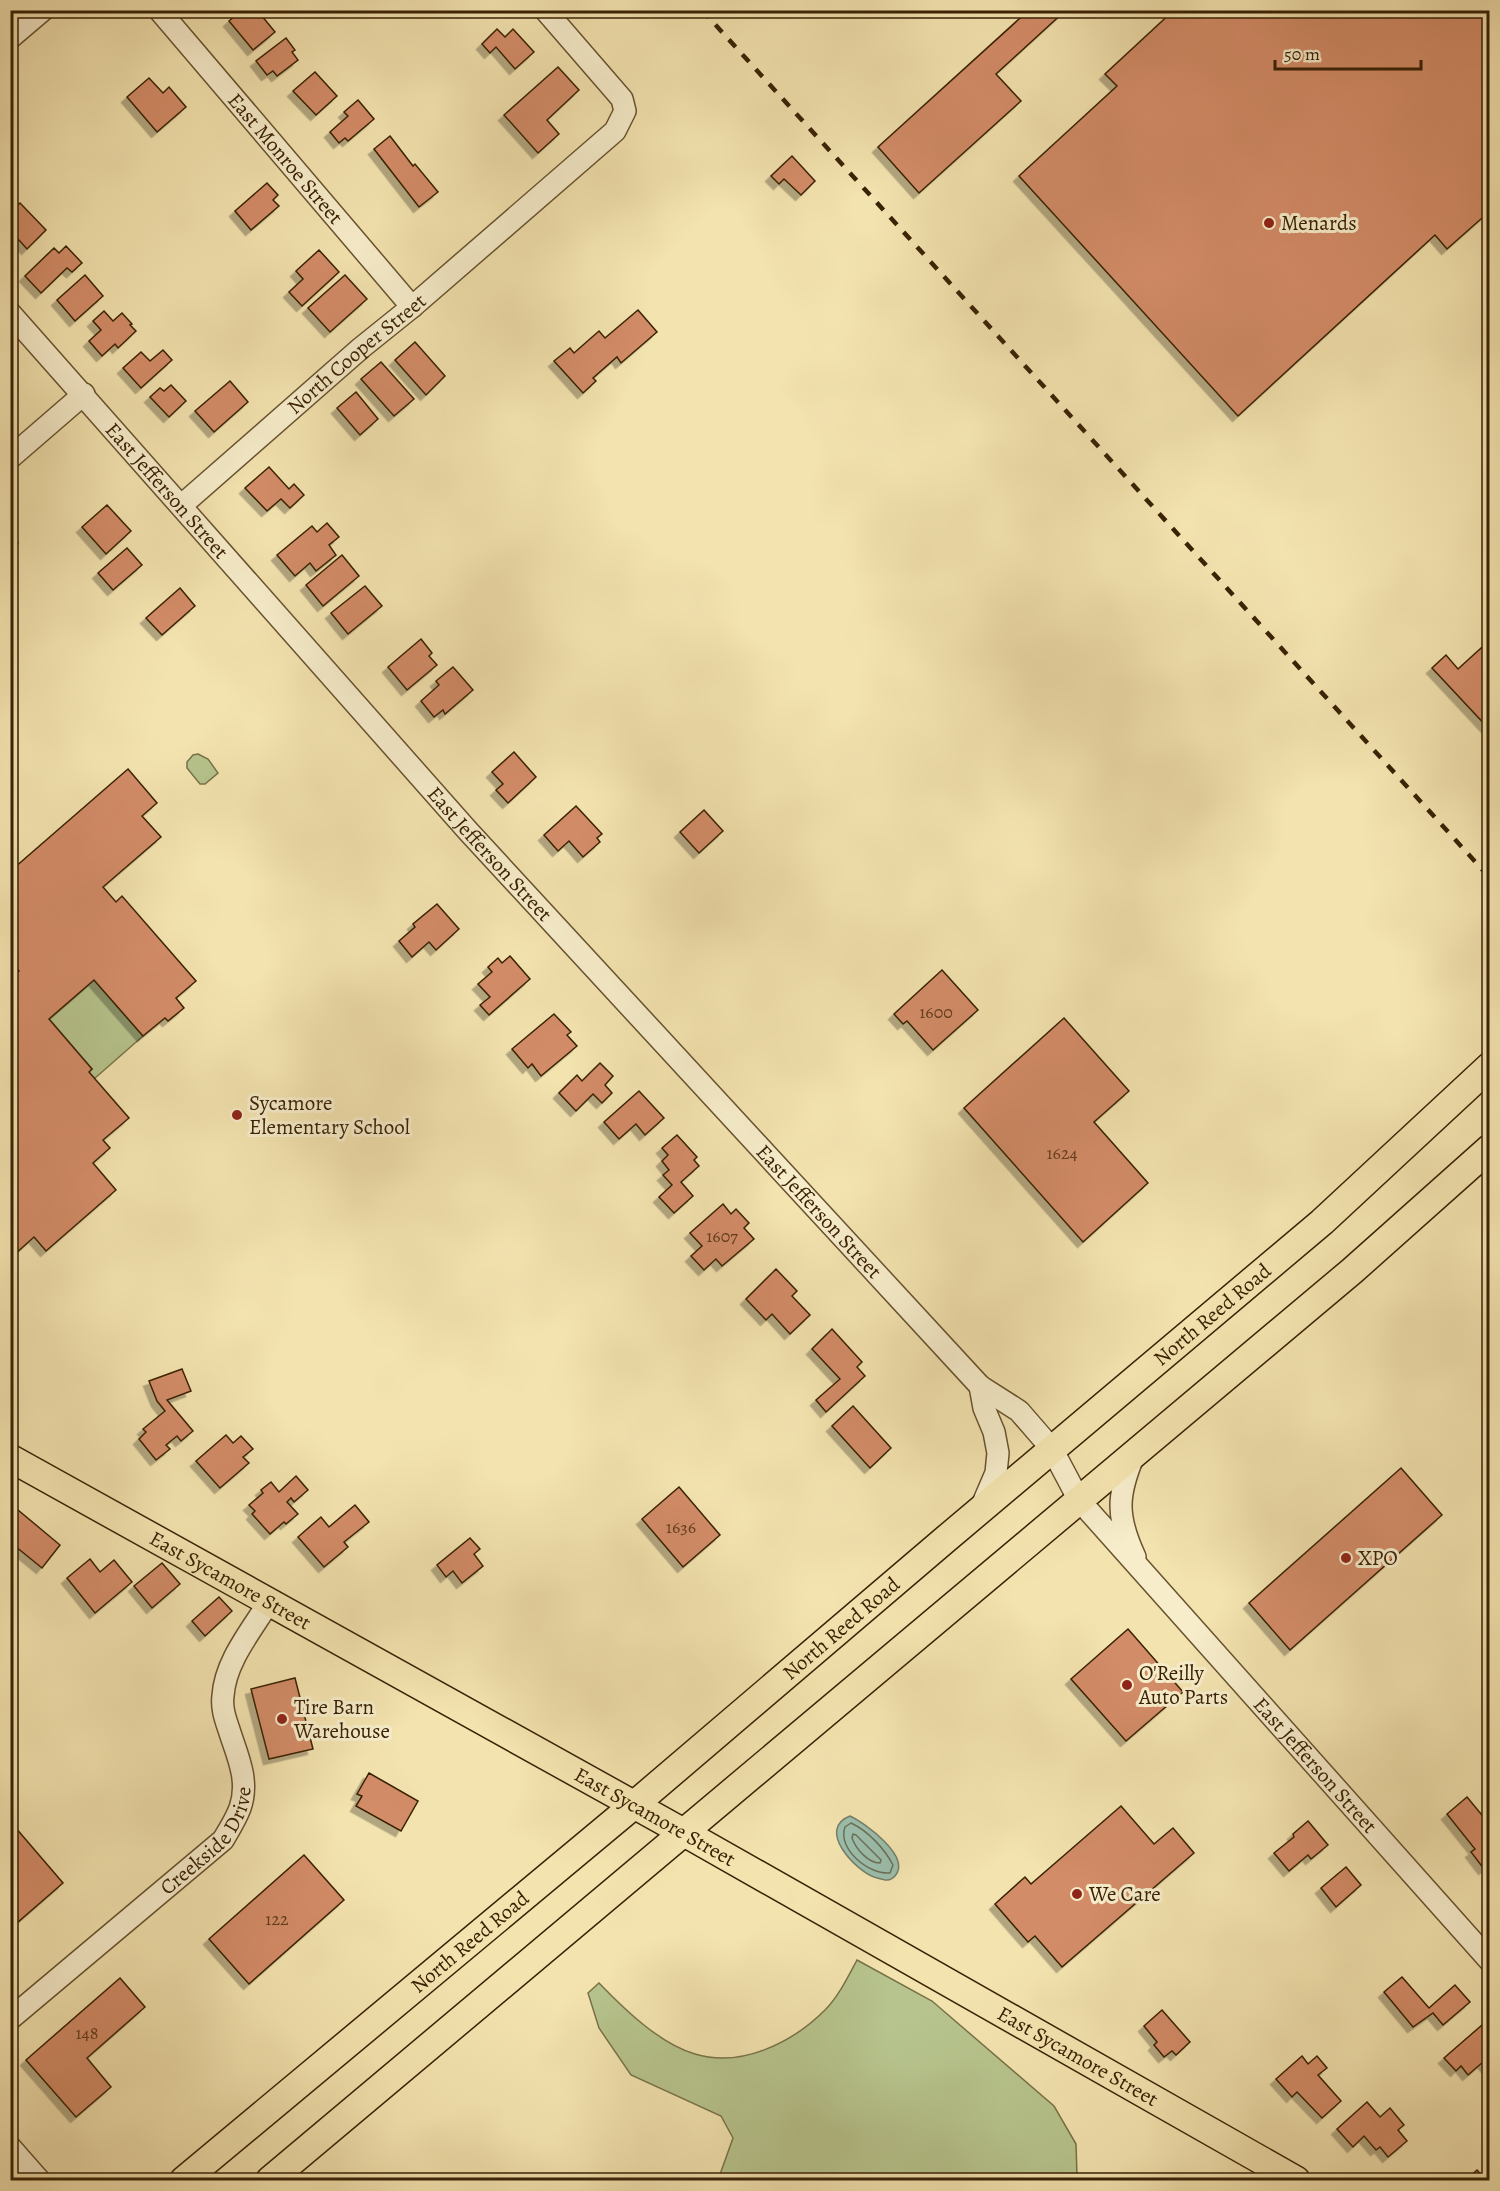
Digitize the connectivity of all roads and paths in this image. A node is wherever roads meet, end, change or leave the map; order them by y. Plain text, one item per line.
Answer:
1 (43, 10) edge
2 (159, 10) edge
3 (545, 10) edge
4 (10, 38) edge
5 (411, 307) junction
6 (10, 313) edge
7 (84, 394) junction
8 (10, 458) edge
9 (182, 505) junction
10 (1490, 1066) edge
11 (1490, 1148) edge
12 (980, 1386) junction
13 (1052, 1449) junction
14 (1134, 1454) junction
15 (10, 1458) edge
16 (1079, 1500) junction
17 (980, 1509) junction
18 (1141, 1571) junction
19 (269, 1602) junction
20 (634, 1805) junction
21 (683, 1832) junction
22 (1490, 1961) edge
23 (10, 2019) edge
24 (10, 2147) edge
25 (39, 2181) edge
26 (183, 2181) edge
27 (270, 2181) edge
28 (1296, 2181) edge

1 - 4 street
2 - 5 street, East Monroe Street
3 - 5 street, North Cooper Street
5 - 9 street, North Cooper Street
6 - 7 street, East Jefferson Street
7 - 8 street
7 - 9 street, East Jefferson Street
9 - 12 street, East Jefferson Street
10 - 13 main road, North Reed Road
11 - 14 main road
12 - 13 street, East Jefferson Street
12 - 17 street, East Jefferson Street
13 - 16 street, East Jefferson Street
13 - 17 main road, North Reed Road
14 - 16 main road
14 - 18 street, East Jefferson Street
15 - 19 main road, East Sycamore Street
16 - 18 street, East Jefferson Street
16 - 21 main road
17 - 20 main road, North Reed Road
18 - 22 street, East Jefferson Street
19 - 20 main road, East Sycamore Street
19 - 23 street, Creekside Drive
20 - 21 main road, East Sycamore Street
20 - 26 main road, North Reed Road
21 - 27 main road
21 - 28 main road, East Sycamore Street
24 - 25 street

